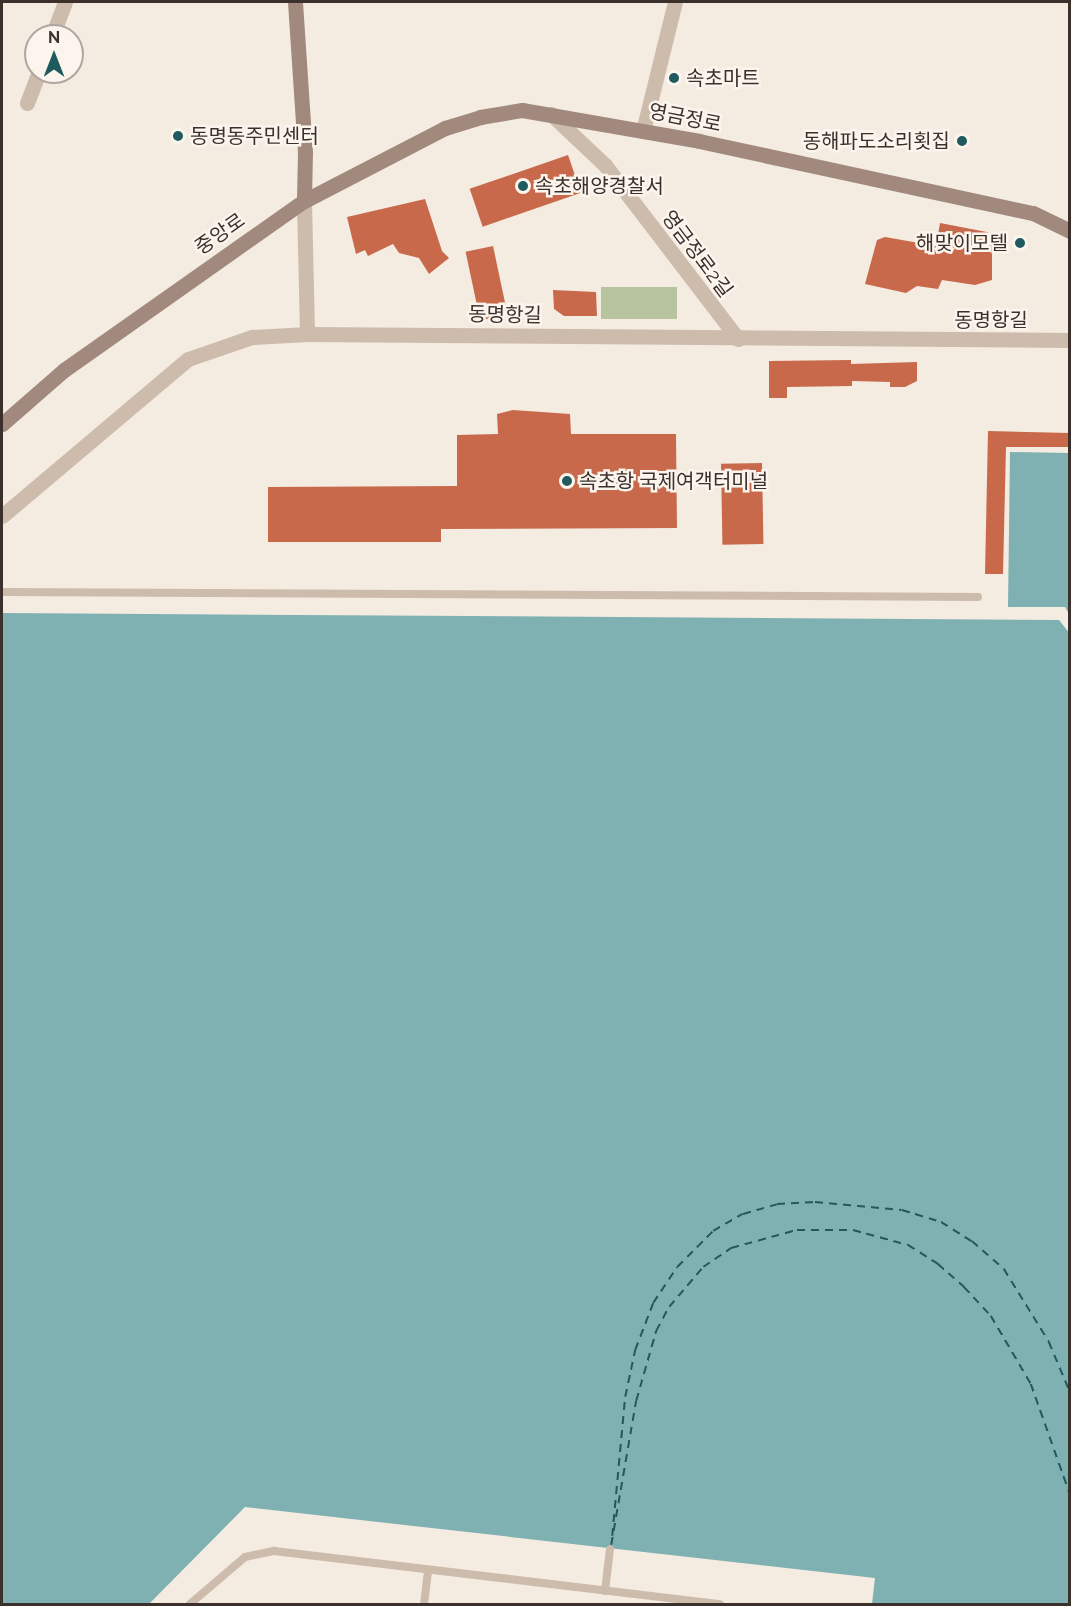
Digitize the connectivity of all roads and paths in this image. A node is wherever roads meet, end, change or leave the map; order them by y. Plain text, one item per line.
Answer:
1 (65, 2) edge
2 (295, 2) edge
3 (675, 2) edge
4 (57, 24) edge
5 (34, 84) edge
6 (27, 103) dead end
7 (551, 114) junction
8 (643, 131) junction
9 (304, 201) junction
10 (1070, 231) edge
11 (307, 334) junction
12 (738, 339) junction
13 (1070, 340) edge
14 (2, 424) edge
15 (2, 516) edge
16 (2, 592) edge
17 (978, 597) dead end
18 (610, 1549) dead end
19 (428, 1569) junction
20 (605, 1591) junction
21 (190, 1605) edge
22 (424, 1605) edge
23 (720, 1605) edge

1 - 4 street
2 - 9 street
3 - 8 street
5 - 6 street
7 - 8 street, 영금정로
7 - 9 street, 영금정로
7 - 12 street, 영금정로2길
8 - 10 street, 영금정로
9 - 11 street
9 - 14 street, 중앙로
11 - 12 street, 동명항길
11 - 15 street, 동명항길
12 - 13 street, 동명항길
16 - 17 lane
18 - 20 lane
19 - 20 lane
19 - 21 lane
19 - 22 lane
20 - 23 lane

